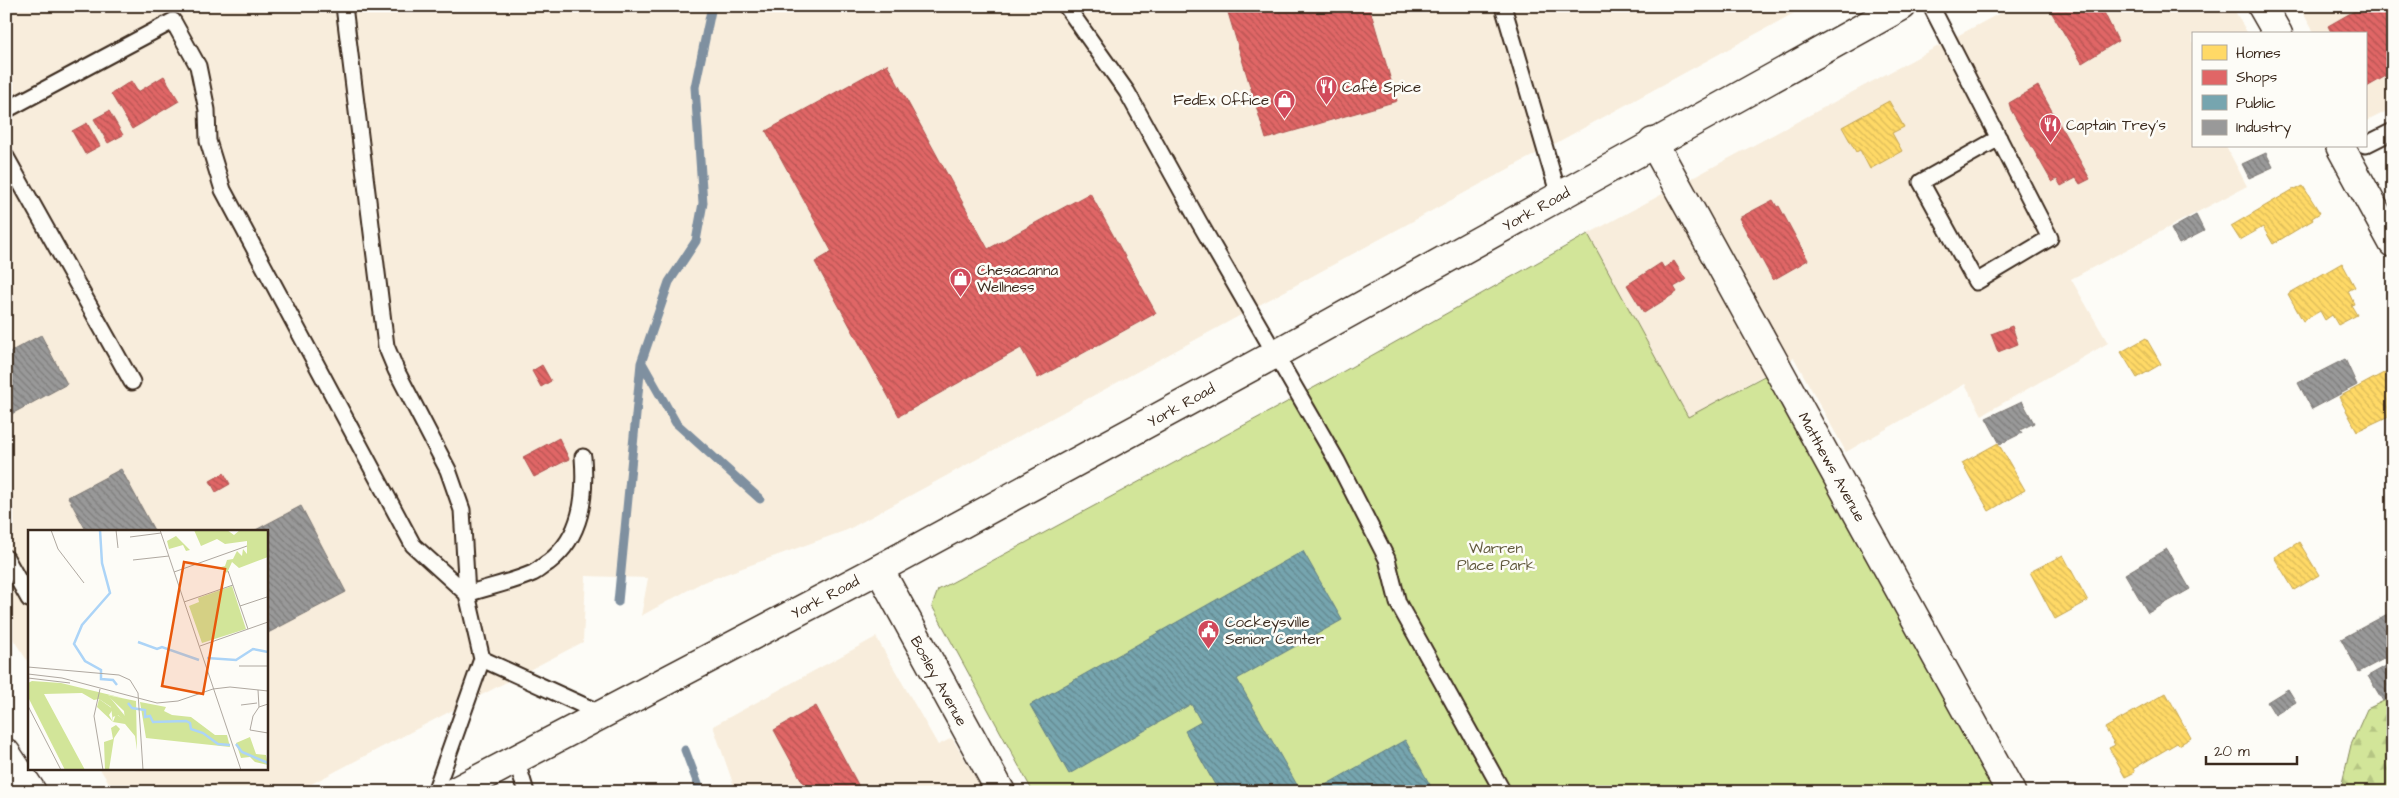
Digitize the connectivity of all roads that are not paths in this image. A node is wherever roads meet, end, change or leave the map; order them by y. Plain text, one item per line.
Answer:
1 (344, 6) edge
2 (1066, 6) edge
3 (1503, 6) edge
4 (1902, 6) edge
5 (1931, 6) edge
6 (2262, 6) edge
7 (2277, 32) edge
8 (6, 110) edge
9 (2393, 131) edge
10 (1999, 138) junction
11 (1654, 142) junction
12 (2366, 142) edge
13 (2353, 148) edge
14 (6, 157) edge
15 (1559, 196) junction
16 (2393, 243) edge
17 (1275, 354) junction
18 (132, 382) dead end
19 (583, 457) dead end
20 (6, 558) edge
21 (878, 569) junction
22 (467, 594) junction
23 (28, 597) edge
24 (482, 659) junction
25 (602, 714) junction
26 (6, 753) edge
27 (516, 759) junction
28 (32, 792) edge
29 (436, 792) edge
30 (454, 792) edge
31 (526, 792) edge
32 (1001, 792) edge
33 (1503, 792) edge
34 (2011, 792) edge

1 - 22 lane
2 - 17 lane
3 - 15 lane
4 - 11 main road, York Road
5 - 10 lane
6 - 7 main road
8 - 22 lane
9 - 12 lane
10 - 10 lane
11 - 15 main road, York Road
11 - 34 main road, Matthews Avenue
13 - 16 main road
14 - 18 lane
15 - 17 main road, York Road
17 - 21 main road, York Road
17 - 33 lane
19 - 22 lane
20 - 23 lane
21 - 25 main road, York Road
21 - 32 main road, Bosley Avenue
22 - 24 lane
24 - 25 lane
24 - 29 lane
25 - 27 main road, York Road
26 - 28 main road
27 - 30 main road, York Road
27 - 31 lane

